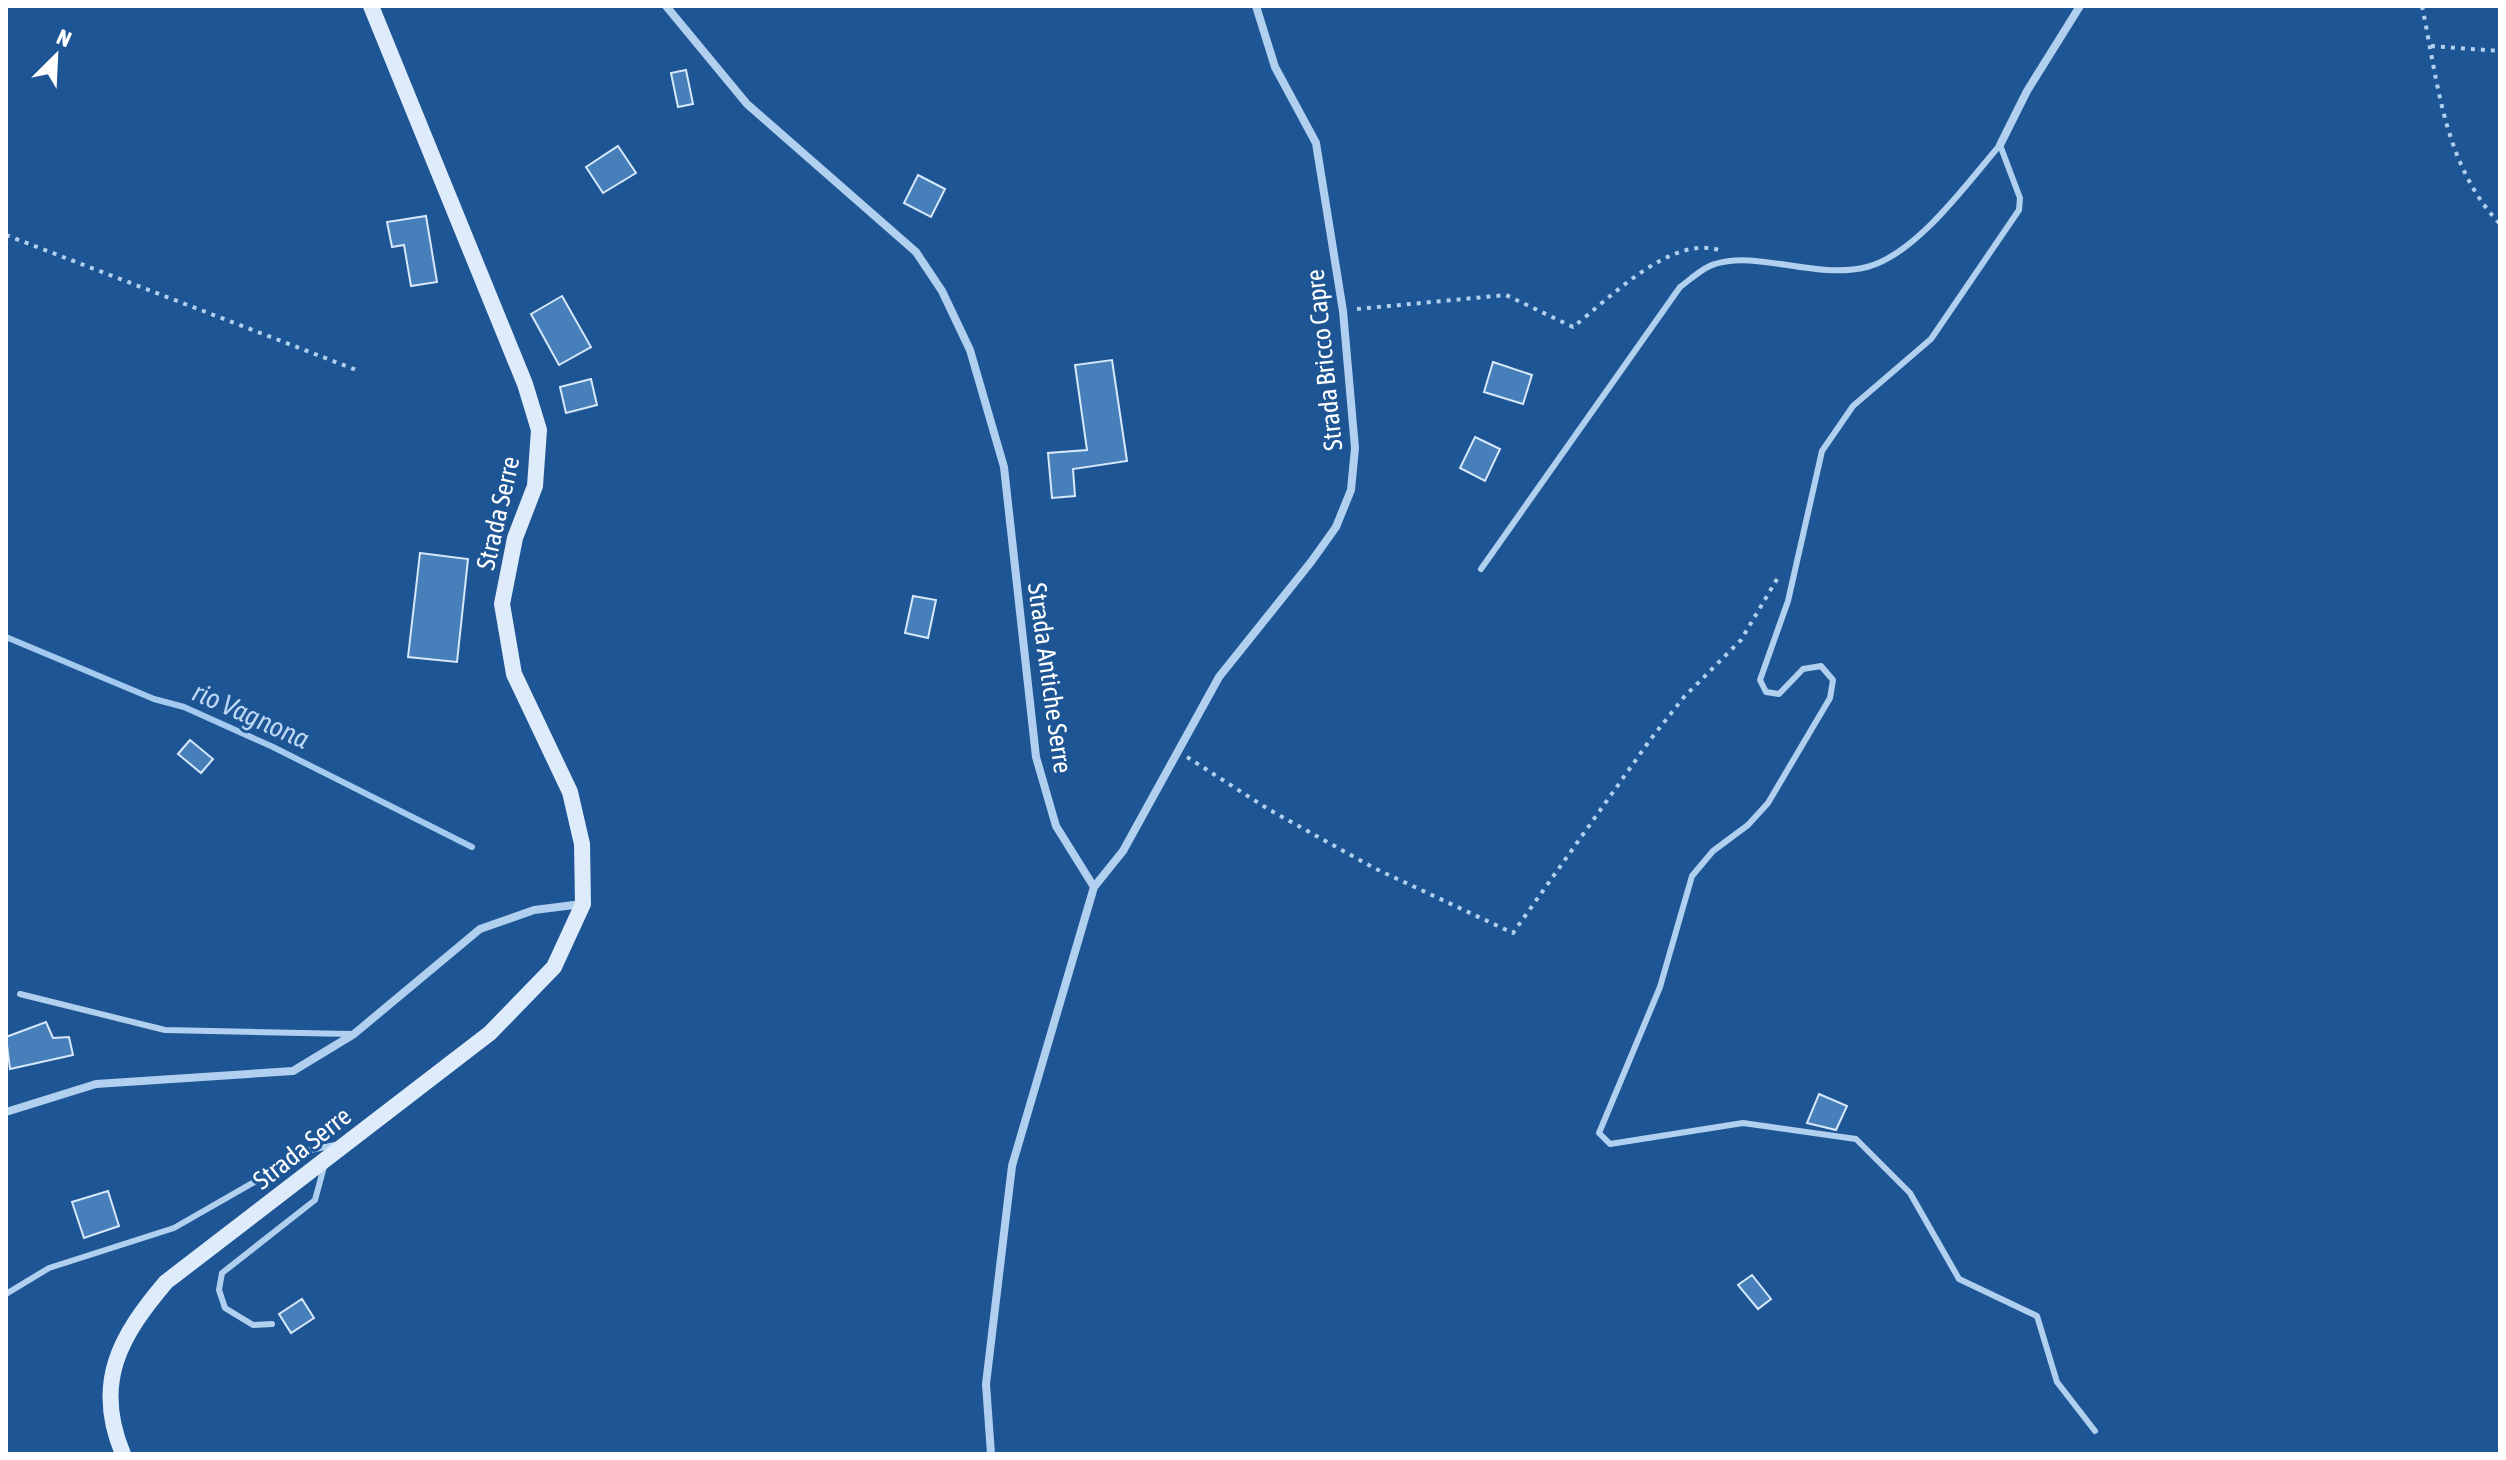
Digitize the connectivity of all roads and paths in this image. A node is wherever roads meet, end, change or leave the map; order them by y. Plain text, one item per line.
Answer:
1 (371, 6) edge
2 (666, 6) edge
3 (1256, 6) edge
4 (2080, 6) edge
5 (2422, 6) edge
6 (2431, 46) junction
7 (2500, 51) edge
8 (2000, 145) junction
9 (2500, 224) edge
10 (6, 235) edge
11 (1752, 261) junction
12 (1343, 311) junction
13 (359, 371) dead end
14 (1795, 556) junction
15 (1481, 569) dead end
16 (1179, 751) junction
17 (1094, 887) junction
18 (583, 904) junction
19 (20, 994) dead end
20 (354, 1034) junction
21 (6, 1112) edge
22 (348, 1142) junction
23 (326, 1160) junction
24 (6, 1294) edge
25 (272, 1324) dead end
26 (2095, 1431) dead end
27 (123, 1454) edge
28 (991, 1454) edge

1 - 18 main road, Strada Serre
2 - 17 street, Strada Antiche Serre
3 - 12 street, Strada Bricco Capre
4 - 8 street
5 - 6 path
6 - 7 path
6 - 9 path
8 - 11 lane
8 - 14 lane
10 - 13 path
11 - 12 path
11 - 15 lane
12 - 16 street, Strada Bricco Capre
14 - 16 path
14 - 26 lane
16 - 17 street, Strada Bricco Capre
17 - 28 street
18 - 20 street
18 - 22 main road, Strada Serre
19 - 20 lane
20 - 21 street
22 - 23 main road, Strada Serre
22 - 24 lane
23 - 25 lane
23 - 27 main road, Strada Serre

